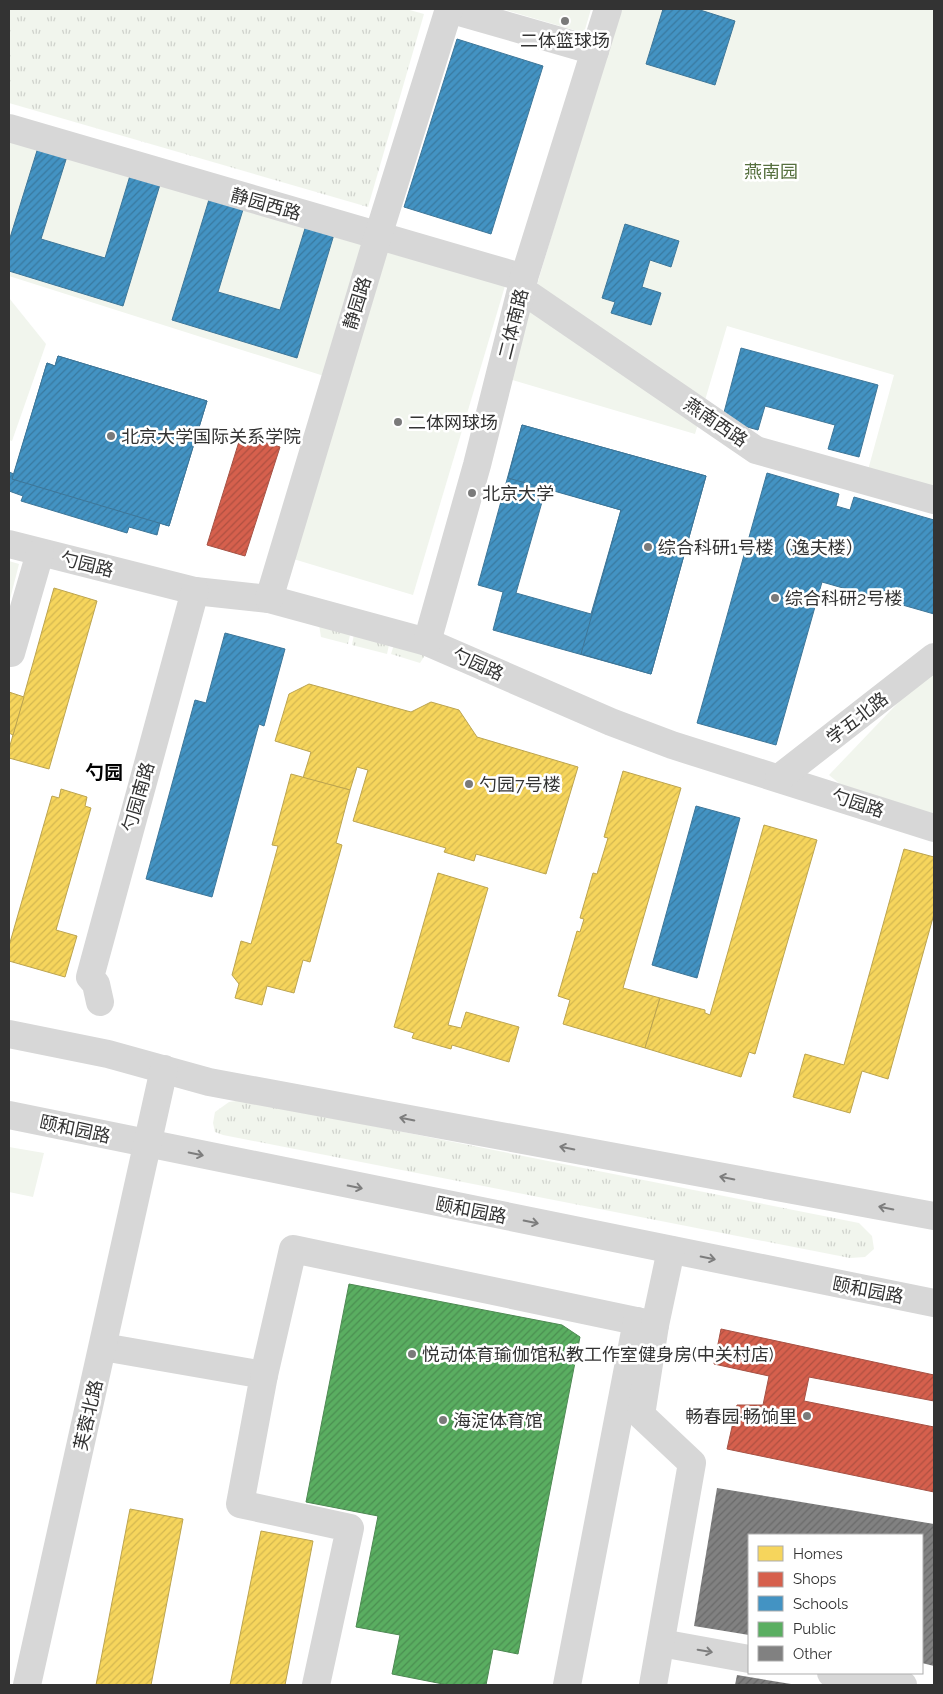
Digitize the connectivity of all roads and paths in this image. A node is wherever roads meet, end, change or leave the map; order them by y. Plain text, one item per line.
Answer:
1 (449, 9) edge
2 (608, 9) edge
3 (595, 51) junction
4 (9, 128) edge
5 (378, 236) junction
6 (523, 284) junction
7 (934, 500) edge
8 (9, 544) edge
9 (40, 552) junction
10 (195, 592) junction
11 (269, 599) junction
12 (427, 642) junction
13 (9, 652) edge
14 (934, 658) edge
15 (779, 778) junction
16 (934, 828) edge
17 (100, 1002) dead end
18 (9, 1034) edge
19 (164, 1069) junction
20 (9, 1115) edge
21 (148, 1144) junction
22 (934, 1216) edge
23 (670, 1250) junction
24 (934, 1303) edge
25 (646, 1323) junction
26 (103, 1348) junction
27 (264, 1375) junction
28 (661, 1643) junction
29 (748, 1659) edge
30 (837, 1674) edge
31 (27, 1685) edge
32 (316, 1685) edge
33 (566, 1685) edge
34 (653, 1685) edge
35 (903, 1685) edge

1 - 3 street
1 - 5 street, 静园路
2 - 3 street, 二体南路
3 - 6 street, 二体南路
4 - 5 street, 静园西路
5 - 6 street, 静园西路
5 - 11 street, 静园路
6 - 7 street, 燕南西路
6 - 12 street, 二体南路
8 - 9 street, 勺园路
9 - 10 street, 勺园路
9 - 13 street
10 - 11 street, 勺园路
10 - 17 street, 勺园南路
11 - 12 street, 勺园路
12 - 15 street, 勺园路
14 - 15 street, 学五北路
15 - 16 street, 勺园路
18 - 19 street
19 - 21 street, 芙蓉北路
22 -> 19 street
20 - 21 street, 颐和园路
21 -> 23 street, 颐和园路
21 - 26 street, 芙蓉北路
23 -> 24 street, 颐和园路
23 - 25 street
25 - 27 street
25 - 28 street
25 - 33 street
26 - 27 street
26 - 31 street, 芙蓉北路
27 - 32 street
28 -> 29 street
28 - 34 street
30 - 35 street

